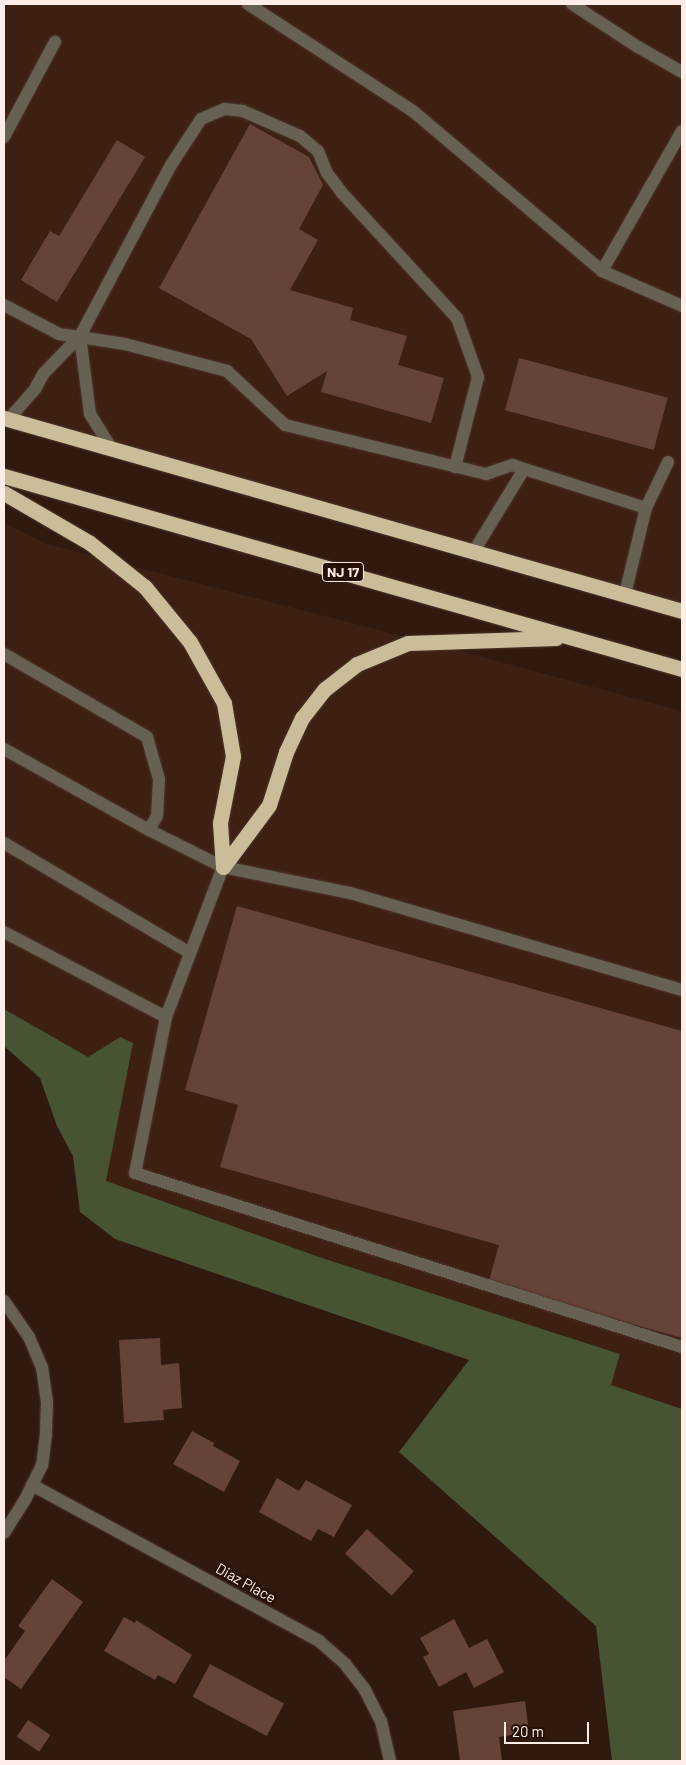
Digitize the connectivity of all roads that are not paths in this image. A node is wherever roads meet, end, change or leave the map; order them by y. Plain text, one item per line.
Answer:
1 (248, 4) edge
2 (572, 4) edge
3 (55, 42) dead end
4 (682, 72) edge
5 (682, 131) edge
6 (4, 136) edge
7 (602, 271) junction
8 (4, 305) edge
9 (682, 306) edge
10 (80, 336) junction
11 (6, 419) edge
12 (111, 448) junction
13 (668, 462) dead end
14 (455, 466) junction
15 (524, 470) junction
16 (4, 476) edge
17 (4, 493) edge
18 (646, 508) junction
19 (474, 551) junction
20 (625, 594) junction
21 (682, 611) edge
22 (573, 637) junction
23 (4, 654) edge
24 (682, 668) edge
25 (4, 749) edge
26 (149, 830) junction
27 (4, 843) edge
28 (223, 867) junction
29 (4, 932) edge
30 (190, 953) junction
31 (682, 990) edge
32 (166, 1017) junction
33 (4, 1301) edge
34 (682, 1347) edge
35 (32, 1485) junction
36 (4, 1533) edge
37 (390, 1761) edge

1 - 7 street
2 - 4 street
3 - 6 street
5 - 7 street
7 - 9 street
8 - 10 street
10 - 11 street
10 - 12 street
10 - 14 street
10 - 14 street
11 - 12 highway
12 - 19 highway
13 - 18 street
14 - 15 street
15 - 18 street
15 - 19 street
16 - 22 highway, NJ 17
17 - 28 highway
18 - 20 street
19 - 20 highway
20 - 21 highway
22 - 24 highway, NJ 17
22 - 28 highway
23 - 26 street
25 - 26 street
26 - 28 street
27 - 30 street
28 - 30 street
28 - 31 street
29 - 32 street
30 - 32 street
32 - 34 street
33 - 35 street
35 - 36 street
35 - 37 street, Diaz Place

